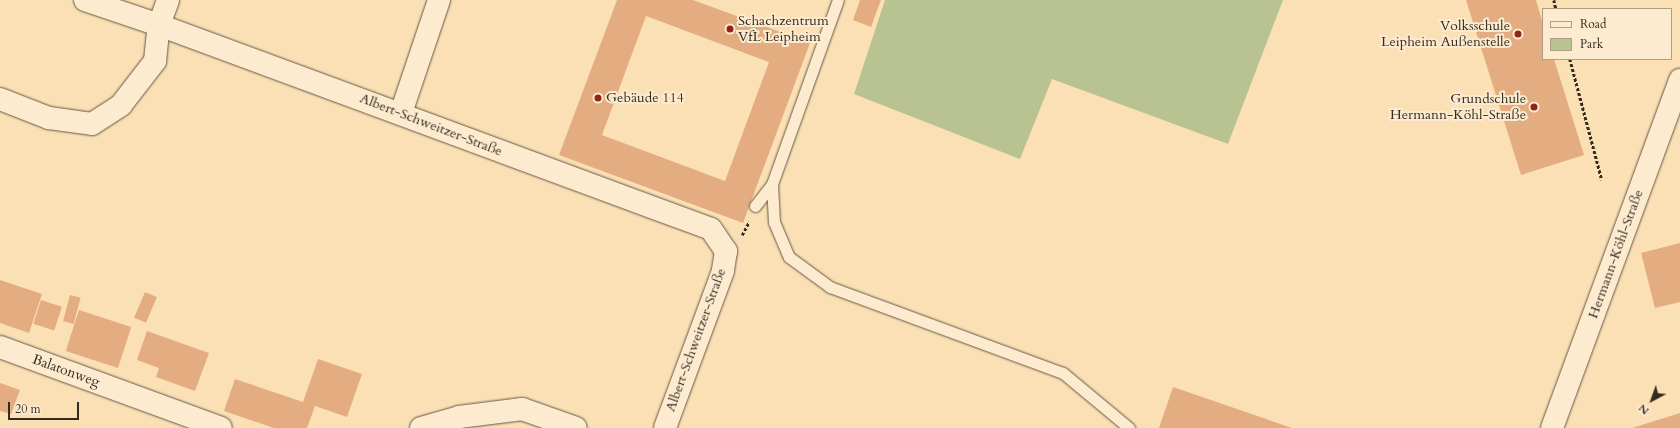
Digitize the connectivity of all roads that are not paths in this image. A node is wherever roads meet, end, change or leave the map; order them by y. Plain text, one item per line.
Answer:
1 (86, 0) edge
2 (168, 0) edge
3 (439, 0) edge
4 (838, 0) edge
5 (159, 25) junction
6 (1680, 80) edge
7 (0, 100) edge
8 (401, 113) junction
9 (772, 184) junction
10 (755, 206) road end
11 (0, 347) edge
12 (221, 428) edge
13 (421, 428) edge
14 (576, 428) edge
15 (665, 428) edge
16 (1130, 428) edge
17 (1552, 428) edge

1 - 5 street, Albert-Schweitzer-Straße
2 - 5 street
3 - 8 street
4 - 9 lane
5 - 7 street
5 - 8 street, Albert-Schweitzer-Straße
6 - 17 street, Hermann-Köhl-Straße
8 - 15 street, Albert-Schweitzer-Straße
9 - 10 lane
9 - 16 lane
11 - 12 street, Balatonweg
13 - 14 street

